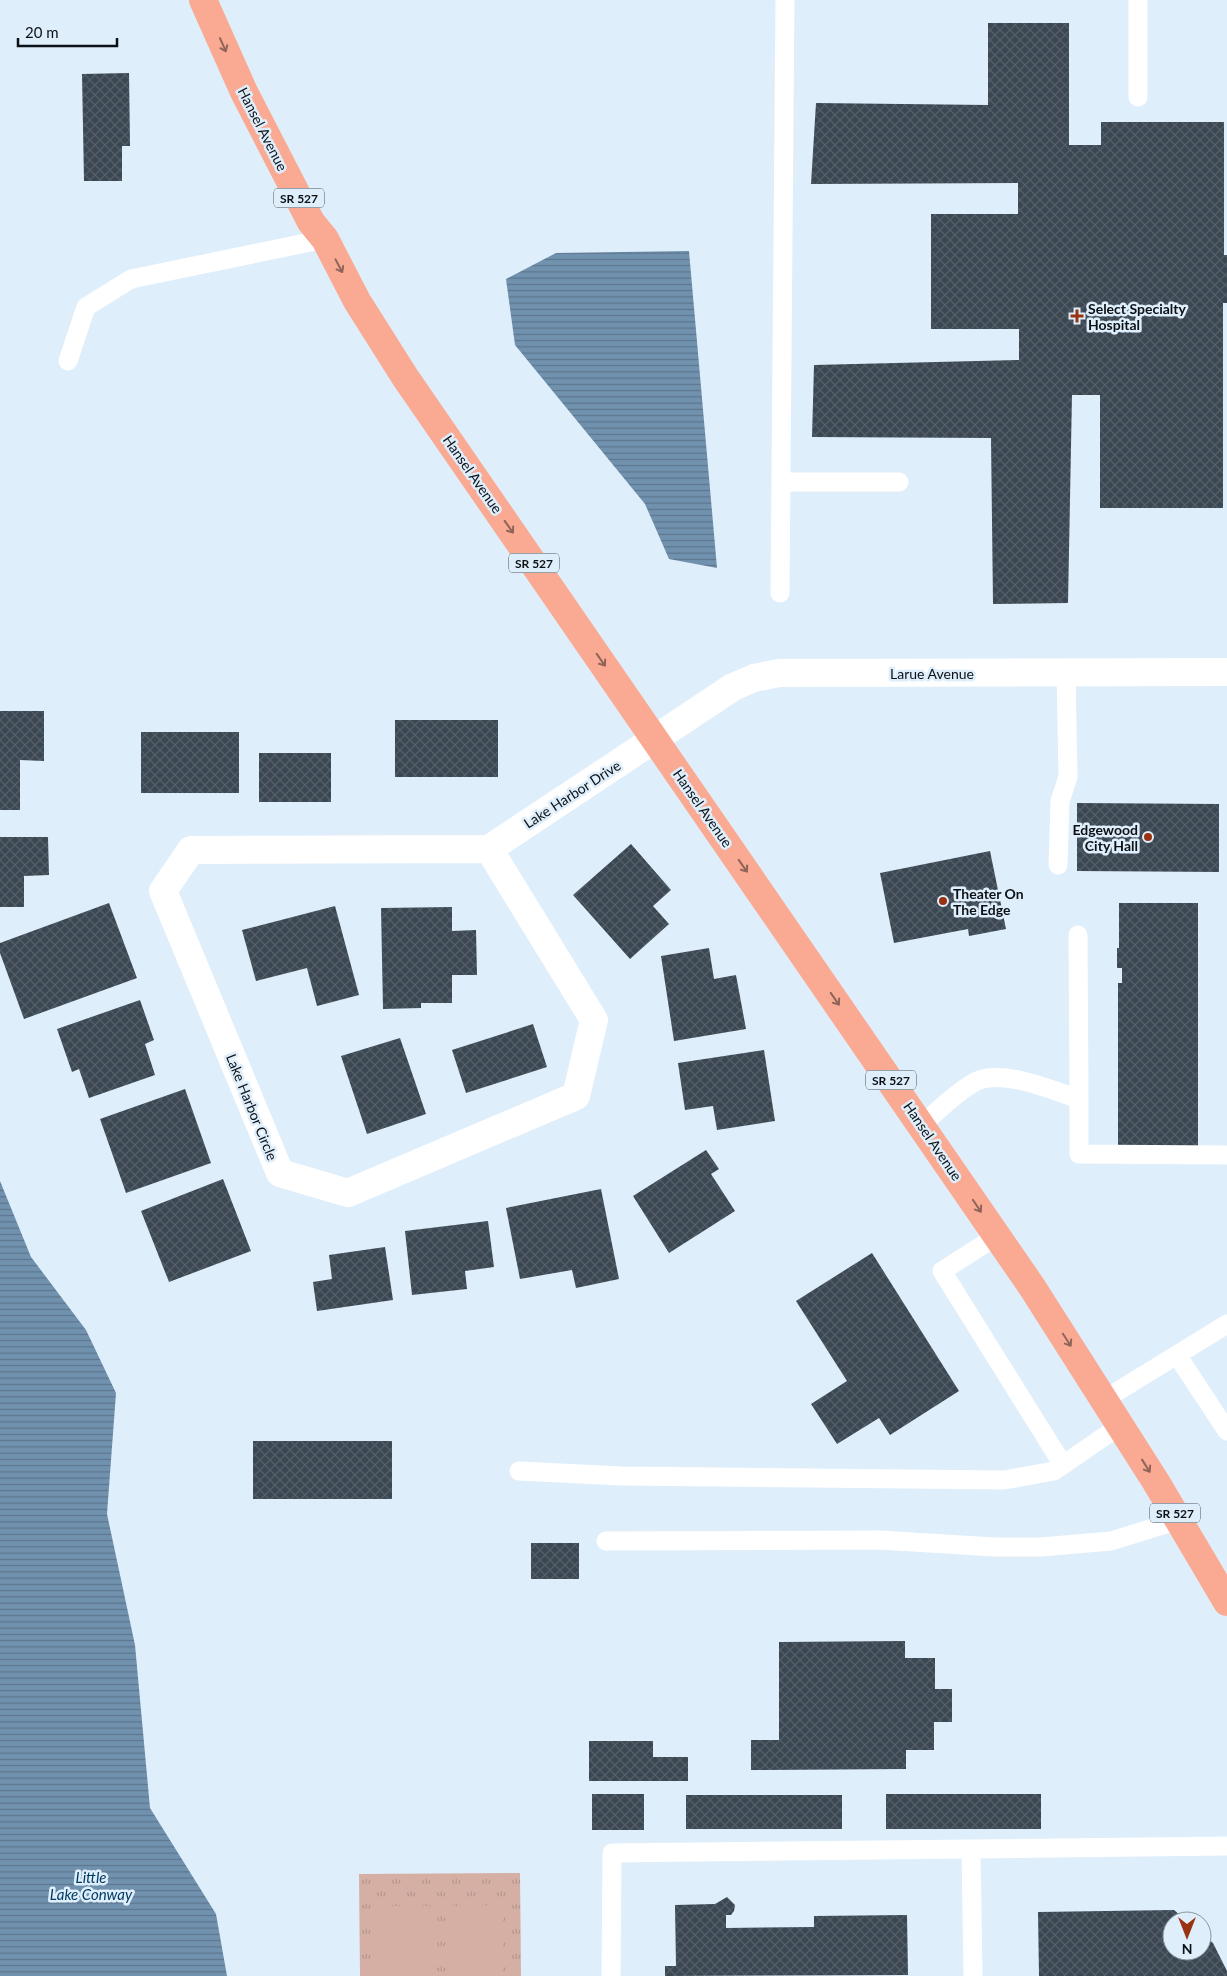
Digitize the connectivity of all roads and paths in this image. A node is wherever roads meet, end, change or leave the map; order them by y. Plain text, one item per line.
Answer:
1 (203, 0) edge
2 (785, 0) edge
3 (1138, 0) edge
4 (1138, 97) dead end
5 (324, 239) junction
6 (68, 361) dead end
7 (781, 482) junction
8 (899, 482) dead end
9 (780, 593) dead end
10 (1066, 672) junction
11 (1227, 672) edge
12 (656, 739) junction
13 (489, 849) junction
14 (1058, 866) dead end
15 (1078, 935) dead end
16 (1078, 1099) junction
17 (922, 1125) junction
18 (1227, 1155) edge
19 (997, 1236) junction
20 (1227, 1324) edge
21 (1177, 1355) junction
22 (1105, 1399) junction
23 (1121, 1425) junction
24 (1227, 1431) edge
25 (1064, 1465) junction
26 (519, 1471) dead end
27 (1179, 1520) junction
28 (606, 1541) dead end
29 (1227, 1602) edge
30 (1227, 1846) edge
31 (971, 1850) junction
32 (611, 1976) edge
33 (973, 1976) edge

1 -> 5 main road, Hansel Avenue / SR 527
2 - 7 lane
3 - 4 lane
5 - 6 lane
5 -> 12 main road, Hansel Avenue / SR 527
7 - 8 lane
7 - 9 lane
10 - 11 street, Larue Avenue
10 - 12 street, Larue Avenue
10 - 14 lane
12 - 13 street, Lake Harbor Drive
12 -> 17 main road, Hansel Avenue / SR 527
13 - 13 street, Lake Harbor Circle
15 - 16 lane
16 - 17 lane
16 - 18 lane
17 -> 19 main road, Hansel Avenue / SR 527
19 -> 22 main road, Hansel Avenue / SR 527
19 - 25 lane
20 - 21 lane
21 - 22 lane
21 - 24 lane
22 - 23 main road, Hansel Avenue / SR 527
23 - 25 lane
23 -> 27 main road, Hansel Avenue / SR 527
25 - 26 lane
27 - 28 lane
27 - 29 main road, Hansel Avenue / SR 527
30 - 31 lane
31 - 32 lane
31 - 33 lane

